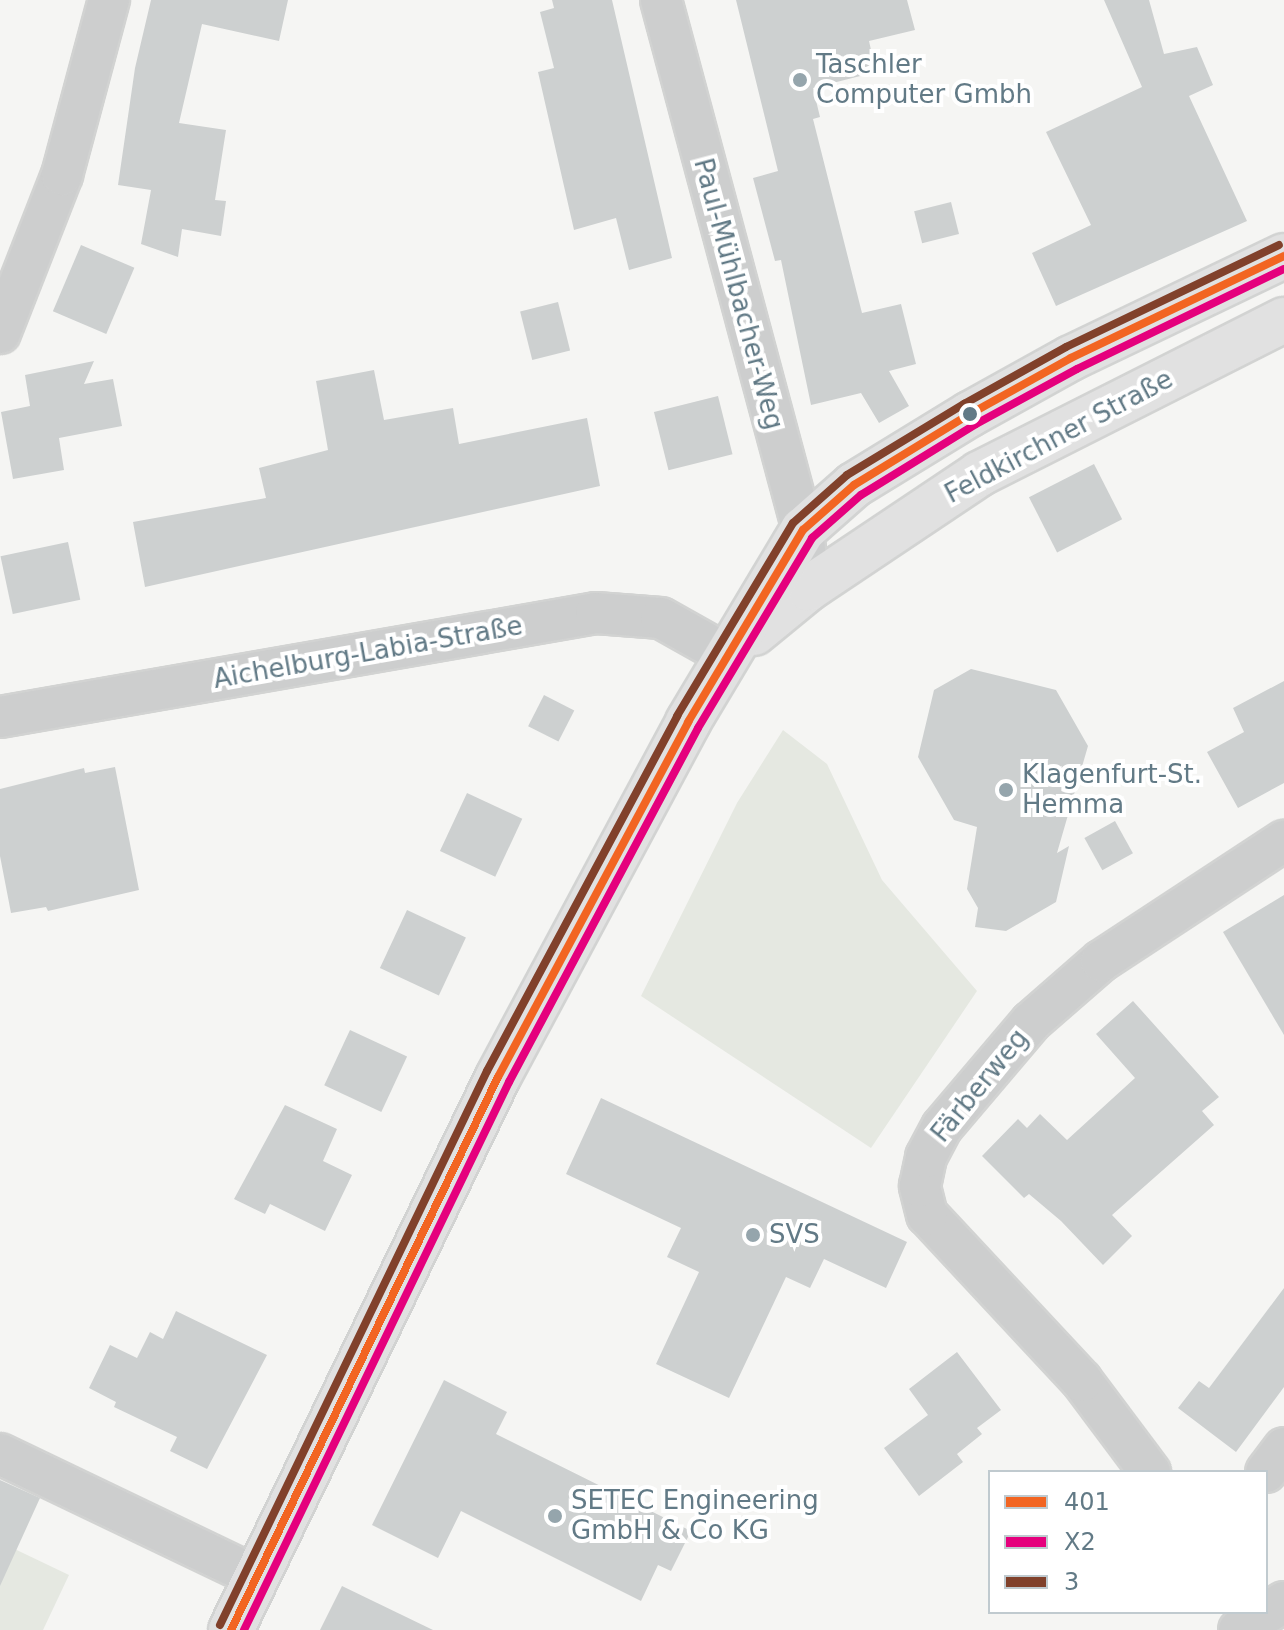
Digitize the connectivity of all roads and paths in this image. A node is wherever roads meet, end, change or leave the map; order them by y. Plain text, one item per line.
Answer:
1 (109, 0) edge
2 (661, 0) edge
3 (1284, 256) edge
4 (1284, 320) edge
5 (0, 333) edge
6 (803, 530) junction
7 (809, 588) junction
8 (727, 655) junction
9 (0, 717) edge
10 (1284, 841) edge
11 (1284, 1448) edge
12 (0, 1454) edge
13 (1149, 1470) edge
14 (1268, 1470) edge
15 (257, 1577) junction
16 (231, 1630) edge

1 - 5 street
2 - 6 street, Paul-Mühlbacher-Weg
3 - 6 main road, Feldkirchner Straße
4 - 7 main road, Feldkirchner Straße
6 - 7 street, Paul-Mühlbacher-Weg
6 - 8 main road, Feldkirchner Straße
7 - 8 main road, Feldkirchner Straße
8 - 9 street, Aichelburg-Labia-Straße
8 - 15 main road, Feldkirchner Straße
10 - 13 street, Färberweg
11 - 14 street
12 - 15 street
15 - 16 main road, Feldkirchner Straße

